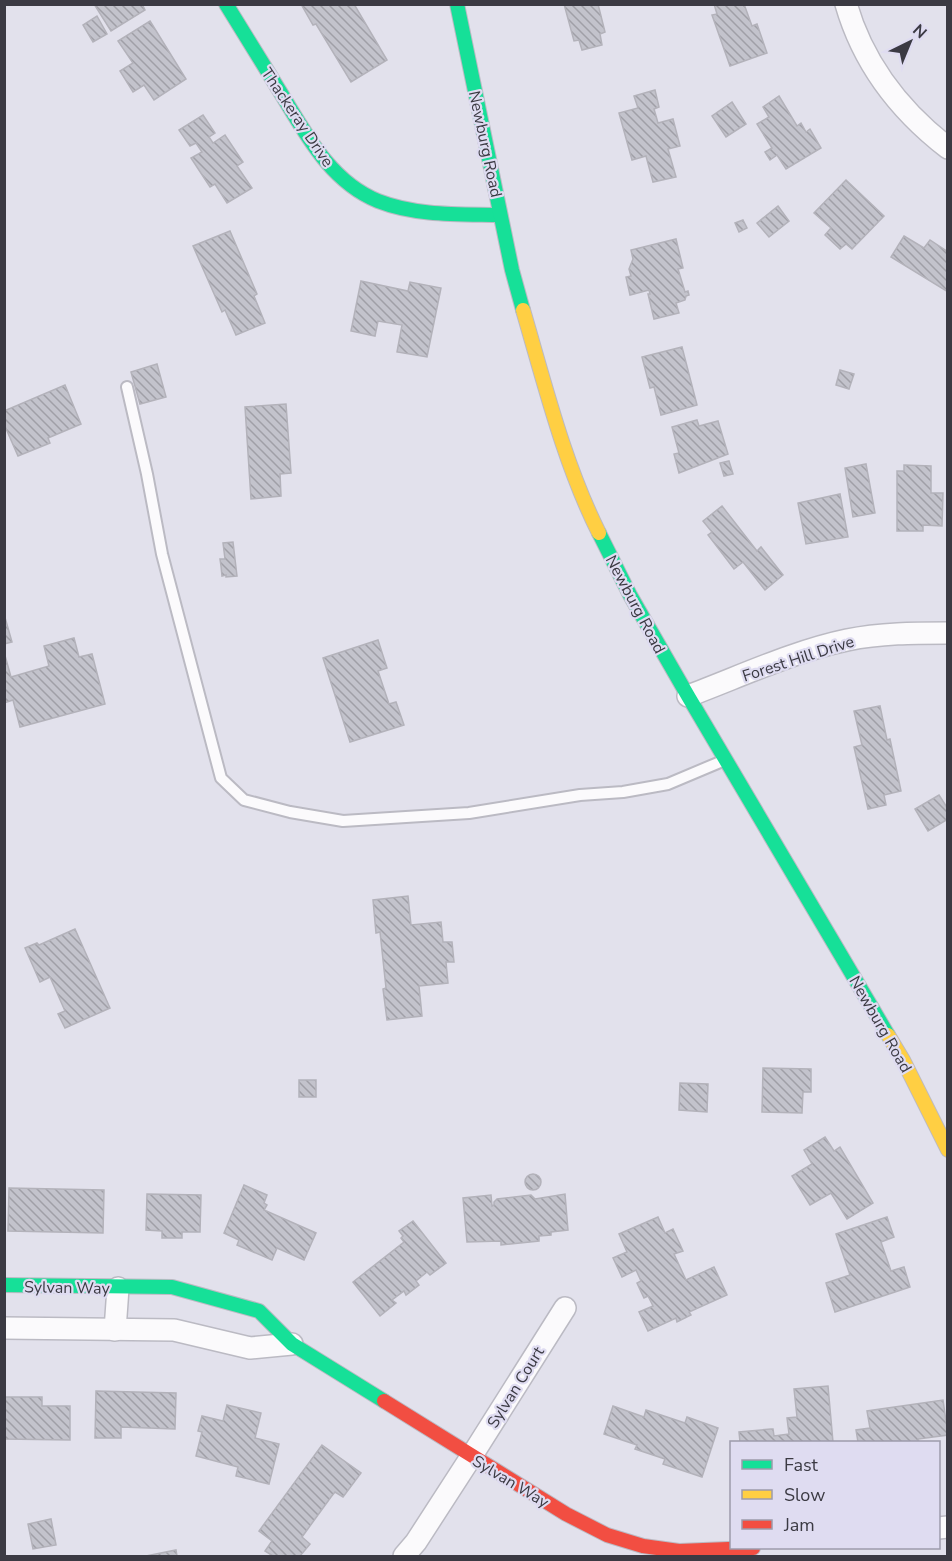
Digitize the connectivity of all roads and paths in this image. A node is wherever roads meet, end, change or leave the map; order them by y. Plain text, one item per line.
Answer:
1 (226, 4) edge
2 (457, 4) edge
3 (846, 4) edge
4 (948, 148) edge
5 (500, 215) junction
6 (127, 387) dead end
7 (948, 633) edge
8 (688, 696) junction
9 (726, 760) junction
10 (948, 1150) edge
11 (4, 1285) edge
12 (118, 1288) junction
13 (565, 1308) dead end
14 (4, 1328) edge
15 (115, 1330) junction
16 (292, 1344) junction
17 (471, 1456) junction
18 (736, 1549) edge
19 (404, 1557) edge

1 - 5 main road, Thackeray Drive
2 - 5 main road, Newburg Road
3 - 4 street
5 - 8 main road, Newburg Road
6 - 9 lane
7 - 8 street, Forest Hill Drive
8 - 9 main road, Newburg Road
9 - 10 main road, Newburg Road
11 - 12 main road, Sylvan Way
12 - 15 street
12 - 16 main road, Sylvan Way
13 - 17 street, Sylvan Court
14 - 15 street
15 - 16 street
16 - 17 main road, Sylvan Way
17 - 18 main road, Sylvan Way
17 - 19 street, Sylvan Court

